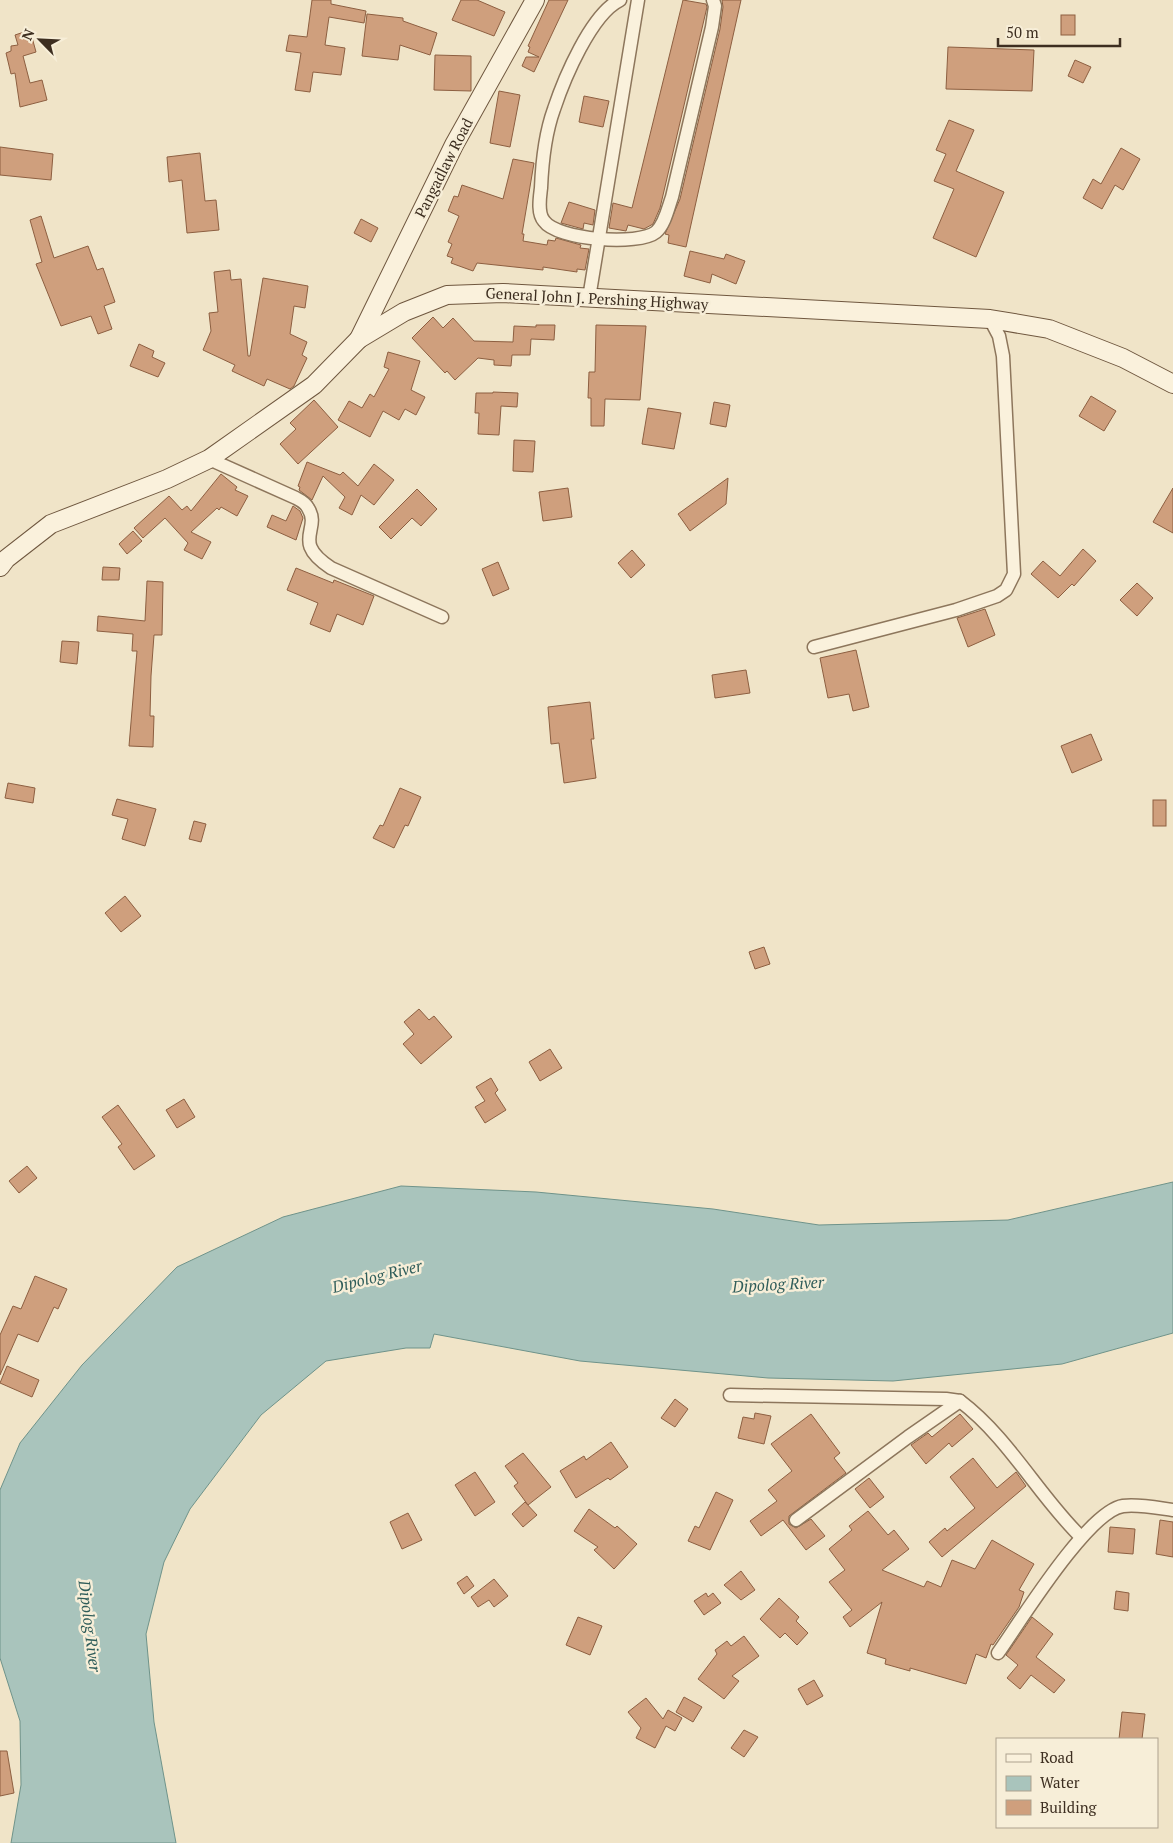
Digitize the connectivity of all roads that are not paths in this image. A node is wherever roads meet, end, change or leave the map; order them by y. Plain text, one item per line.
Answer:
1 (535, 0) edge
2 (620, 0) edge
3 (638, 0) edge
4 (713, 0) edge
5 (598, 238) junction
6 (588, 298) junction
7 (990, 319) junction
8 (359, 339) junction
9 (1173, 384) edge
10 (209, 460) junction
11 (0, 567) edge
12 (442, 617) dead end
13 (814, 647) dead end
14 (730, 1395) dead end
15 (960, 1401) junction
16 (1173, 1510) edge
17 (796, 1520) dead end
18 (1081, 1537) junction
19 (998, 1653) dead end

1 - 8 main road, Pangadlaw Road
2 - 5 street
3 - 5 street
4 - 5 street
5 - 6 street
6 - 7 main road, General John J. Pershing Highway
6 - 8 main road, General John J. Pershing Highway
7 - 9 main road, General John J. Pershing Highway
7 - 13 street
8 - 10 main road, General John J. Pershing Highway
10 - 11 main road, General John J. Pershing Highway
10 - 12 street
14 - 15 street
15 - 17 street
15 - 18 street
16 - 18 street
18 - 19 street

